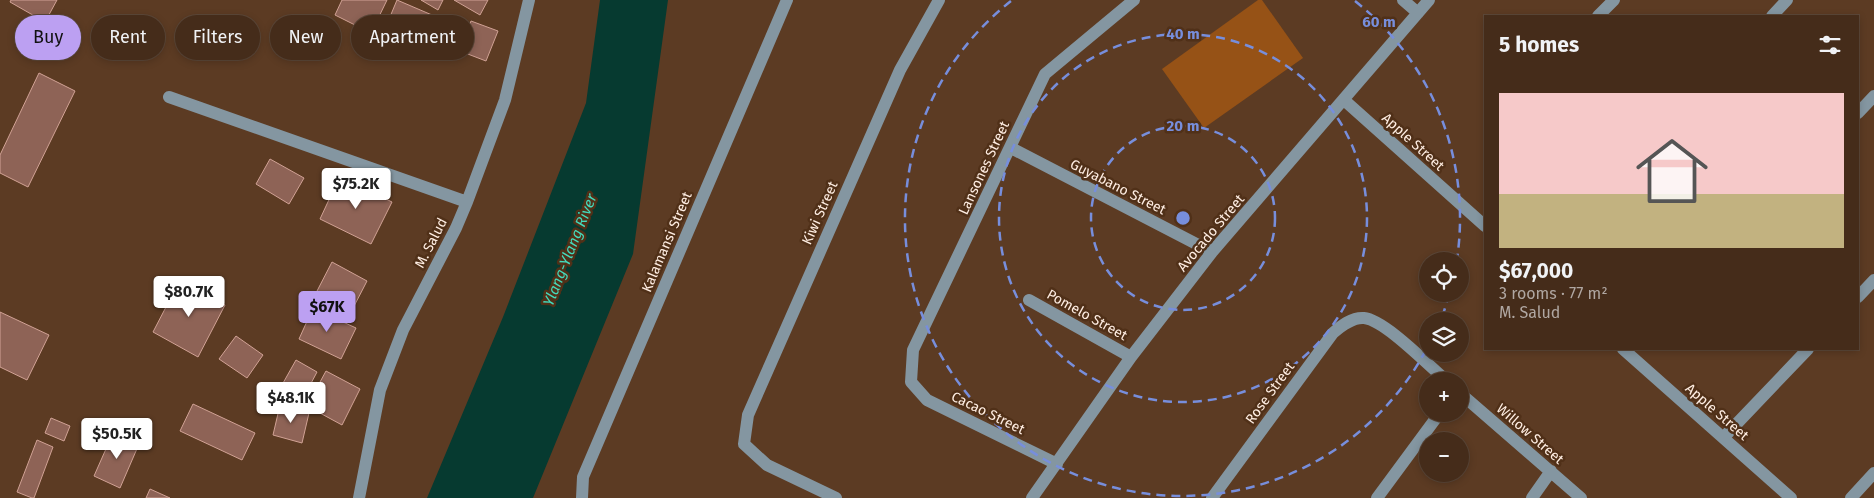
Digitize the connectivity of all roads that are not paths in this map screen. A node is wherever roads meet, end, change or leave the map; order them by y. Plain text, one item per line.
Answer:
1 (529, 0) edge
2 (787, 0) edge
3 (939, 0) edge
4 (1134, 0) edge
5 (1403, 0) edge
6 (1429, 0) edge
7 (1614, 0) edge
8 (1788, 0) edge
9 (1418, 13) junction
10 (1599, 15) edge
11 (1773, 15) edge
12 (1874, 96) edge
13 (168, 97) dead end
14 (1344, 100) junction
15 (1859, 113) edge
16 (1011, 148) junction
17 (467, 202) junction
18 (1484, 225) edge
19 (1212, 252) junction
20 (1874, 280) edge
21 (1859, 296) edge
22 (1029, 300) dead end
23 (1628, 350) edge
24 (1807, 350) edge
25 (1130, 357) junction
26 (1437, 372) edge
27 (911, 382) joint
28 (1469, 401) edge
29 (1433, 422) edge
30 (1724, 437) junction
31 (1057, 464) junction
32 (1551, 472) junction
33 (1874, 474) edge
34 (359, 498) edge
35 (582, 498) edge
36 (836, 498) edge
37 (1032, 498) edge
38 (1212, 498) edge
39 (1376, 498) edge
40 (1532, 498) edge
41 (1581, 498) edge
42 (1791, 498) edge
43 (1851, 498) edge

1 - 17 street, M. Salud
2 - 35 street, Kalamansi Street
3 - 36 street, Kiwi Street
4 - 16 street, Lansones Street
5 - 9 street
6 - 9 street, Avocado Street
7 - 10 street
8 - 11 street
9 - 14 street, Avocado Street
12 - 15 street
13 - 17 street
14 - 18 street, Apple Street
14 - 19 street, Avocado Street
16 - 19 street, Guyabano Street
16 - 27 street, Lansones Street
17 - 34 street, M. Salud
19 - 25 street, Avocado Street
20 - 21 street
22 - 25 street, Pomelo Street
23 - 30 street, Apple Street
24 - 30 street
25 - 31 street, Avocado Street
26 - 38 street, Rose Street
27 - 31 street, Cacao Street
28 - 32 street, Willow Street
29 - 39 street
30 - 42 street, Apple Street
31 - 37 street, Avocado Street
32 - 40 street
32 - 41 street, Willow Street
33 - 43 street

